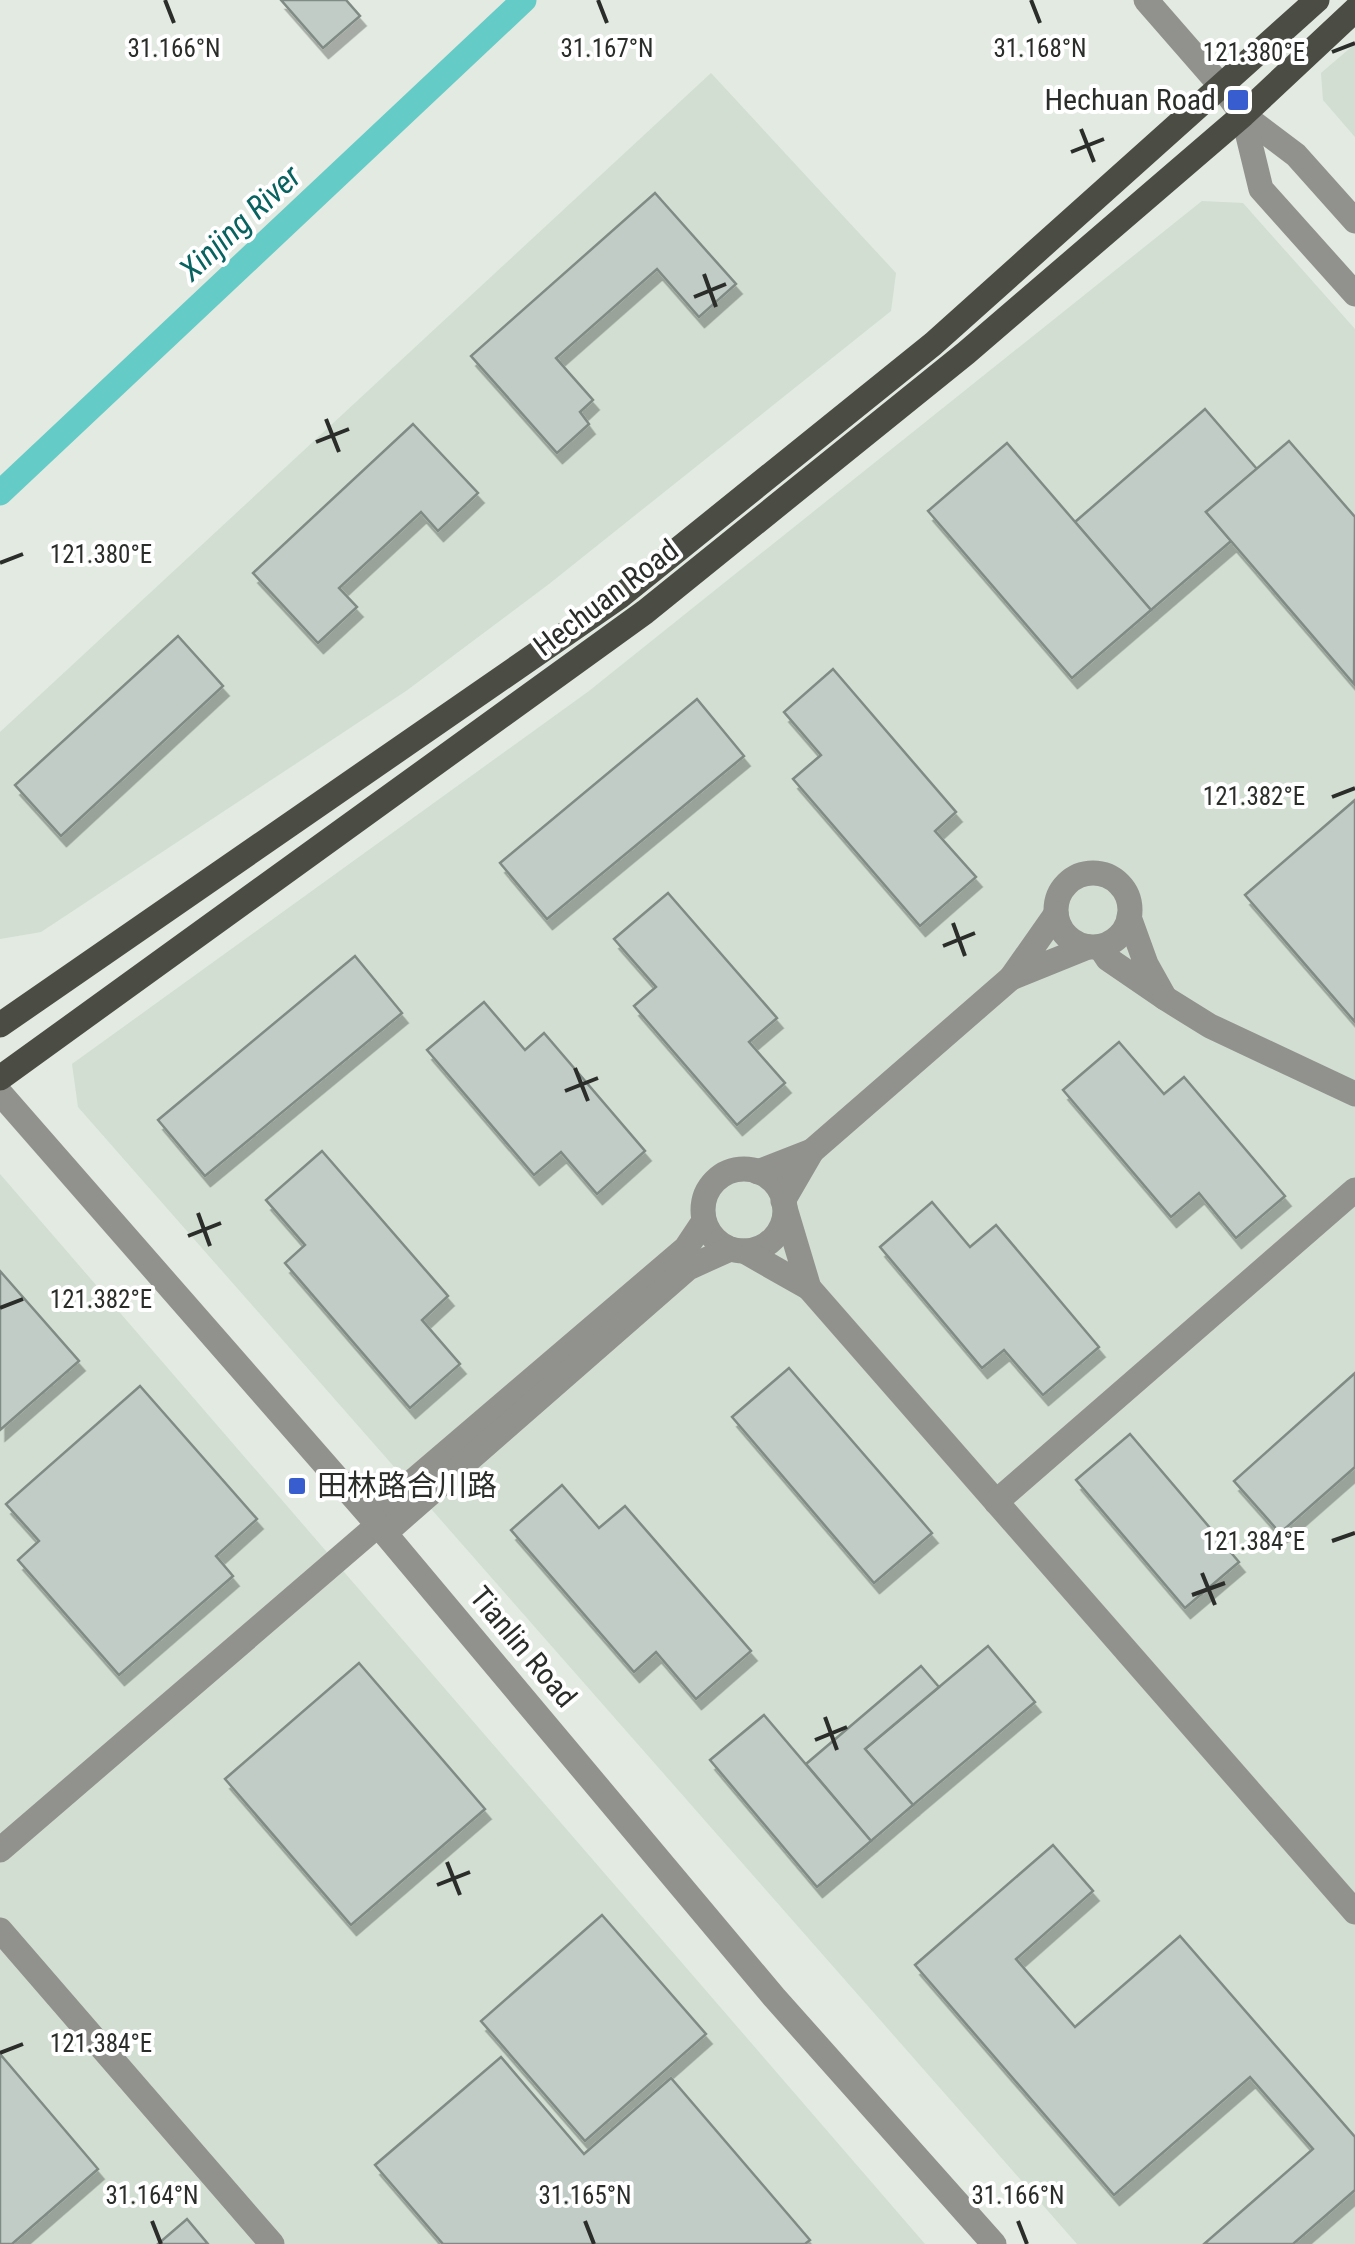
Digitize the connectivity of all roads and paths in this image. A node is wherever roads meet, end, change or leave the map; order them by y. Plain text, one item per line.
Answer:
1 (1146, 0) edge
2 (1317, 0) edge
3 (1355, 10) edge
4 (1221, 86) junction
5 (1243, 115) junction
6 (1355, 222) edge
7 (1355, 294) edge
8 (1056, 914) junction
9 (1128, 918) junction
10 (1094, 947) junction
11 (1011, 978) junction
12 (1165, 998) junction
13 (0, 1025) edge
14 (0, 1078) edge
15 (0, 1092) edge
16 (1355, 1094) edge
17 (812, 1151) junction
18 (758, 1172) junction
19 (1355, 1190) edge
20 (784, 1205) junction
21 (704, 1221) junction
22 (737, 1250) junction
23 (809, 1288) junction
24 (996, 1502) junction
25 (378, 1525) junction
26 (0, 1850) edge
27 (1355, 1912) edge
28 (0, 1930) edge
29 (272, 2244) edge
30 (994, 2244) edge

1 - 4 street
2 - 4 main road, Hechuan Road
3 - 5 main road, Hechuan Road
4 - 5 street
4 - 13 main road, Hechuan Road
5 - 6 street
5 - 7 street
5 - 14 main road, Hechuan Road
8 - 9 street
8 - 10 street
8 - 11 street
9 - 10 street
9 - 12 street
10 - 11 street
10 - 12 street
11 - 17 street
12 - 16 street
15 - 25 street, Tianlin Road
17 - 18 street
17 - 20 street
18 - 20 street
18 - 21 street
19 - 24 street
20 - 22 street
20 - 23 street
21 - 22 street
21 - 25 street
22 - 23 street
22 - 25 street
23 - 24 street
24 - 27 street
25 - 26 street
25 - 30 street, Tianlin Road
28 - 29 street

